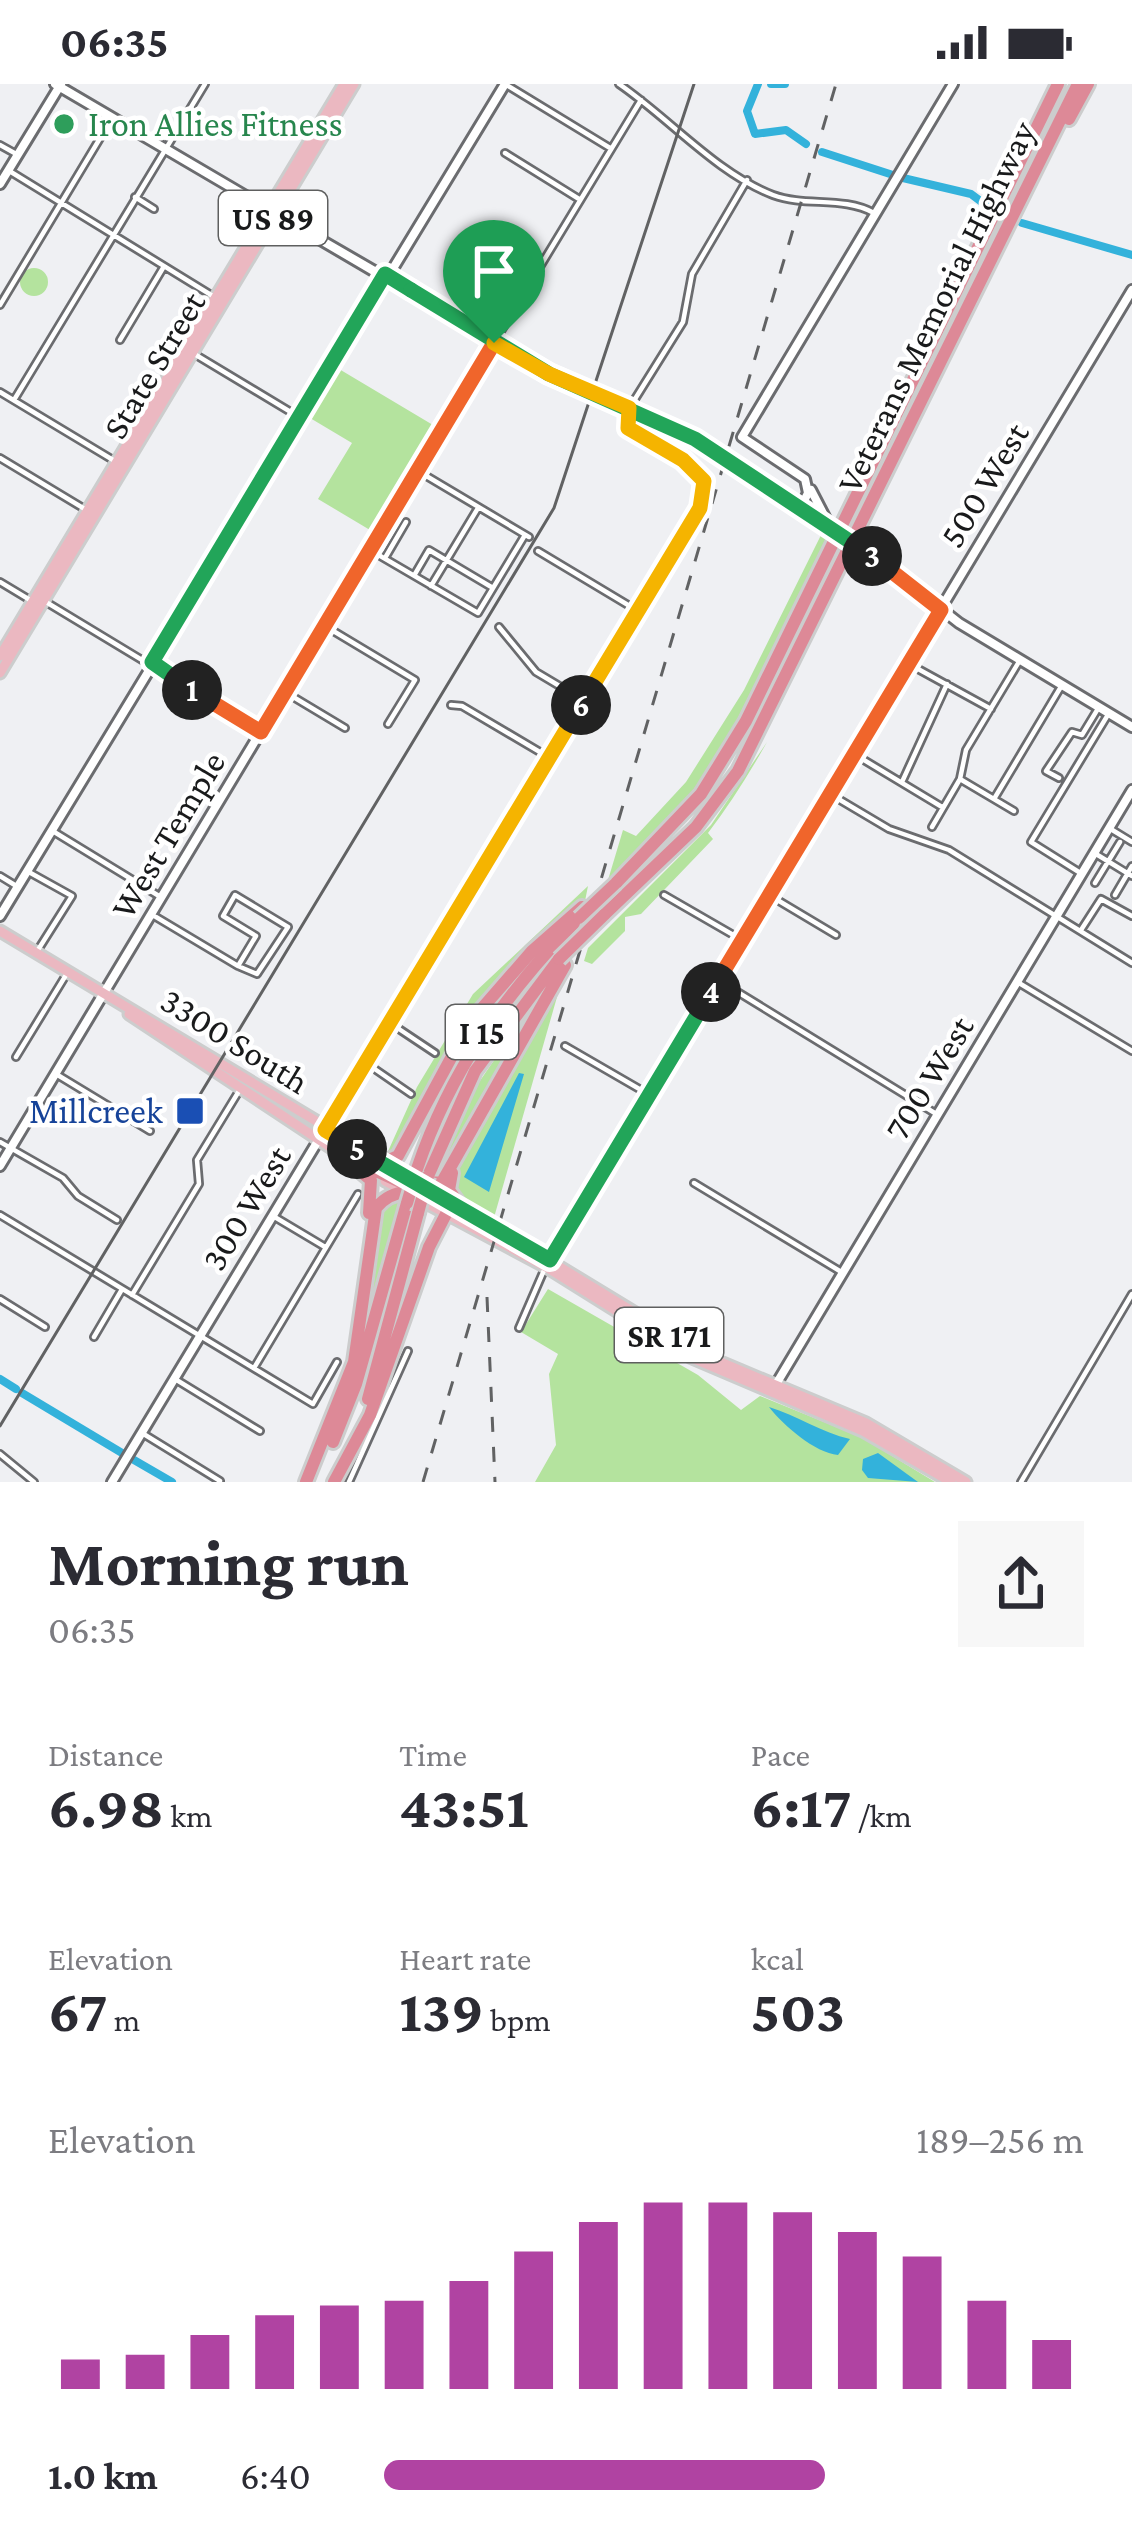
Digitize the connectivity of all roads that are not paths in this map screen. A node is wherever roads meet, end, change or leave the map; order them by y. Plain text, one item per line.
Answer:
1 (205, 84) edge
2 (344, 84) edge
3 (354, 84) edge
4 (505, 84) edge
5 (619, 84) edge
6 (953, 84) edge
7 (1053, 84) edge
8 (1078, 84) edge
9 (1088, 84) edge
10 (58, 85) edge
11 (641, 100) junction
12 (112, 118) junction
13 (0, 145) edge
14 (610, 148) junction
15 (164, 150) junction
16 (505, 153) dead end
17 (18, 155) junction
18 (8, 171) junction
19 (747, 180) junction
20 (0, 184) edge
21 (135, 197) junction
22 (579, 199) junction
23 (61, 203) junction
24 (154, 209) dead end
25 (272, 212) junction
26 (875, 214) junction
27 (1012, 220) junction
28 (113, 235) junction
29 (164, 267) junction
30 (384, 277) junction
31 (1131, 293) edge
32 (216, 298) junction
33 (0, 305) edge
34 (119, 340) dead end
35 (494, 343) junction
36 (189, 351) junction
37 (0, 392) edge
38 (14, 400) junction
39 (629, 408) junction
40 (299, 417) junction
41 (0, 458) edge
42 (121, 465) junction
43 (418, 471) junction
44 (808, 486) junction
45 (802, 505) junction
46 (478, 507) junction
47 (92, 513) junction
48 (826, 520) junction
49 (406, 522) dead end
50 (370, 550) junction
51 (538, 551) dead end
52 (385, 558) junction
53 (446, 561) junction
54 (414, 575) junction
55 (0, 582) edge
56 (431, 586) junction
57 (493, 589) junction
58 (38, 601) junction
59 (941, 610) junction
60 (638, 611) junction
61 (324, 626) junction
62 (499, 626) dead end
63 (0, 656) edge
64 (1020, 660) junction
65 (909, 664) junction
66 (150, 665) junction
67 (0, 673) edge
68 (947, 684) junction
69 (1062, 685) junction
70 (285, 692) junction
71 (584, 701) junction
72 (451, 705) dead end
73 (1099, 707) junction
74 (991, 709) junction
75 (1108, 713) junction
76 (388, 724) dead end
77 (346, 728) dead end
78 (1132, 728) edge
79 (261, 732) junction
80 (854, 754) junction
81 (550, 758) junction
82 (1059, 778) dead end
83 (960, 779) junction
84 (902, 782) junction
85 (1132, 790) edge
86 (830, 794) junction
87 (994, 799) junction
88 (943, 807) junction
89 (1014, 811) dead end
90 (932, 827) dead end
91 (1109, 828) junction
92 (51, 830) junction
93 (1120, 842) dead end
94 (1132, 842) edge
95 (1094, 854) junction
96 (1108, 862) junction
97 (27, 871) junction
98 (1130, 872) edge
99 (1082, 874) junction
100 (0, 876) edge
101 (1095, 883) dead end
102 (17, 886) junction
103 (664, 895) dead end
104 (1115, 895) dead end
105 (770, 896) junction
106 (162, 897) junction
107 (580, 912) junction
108 (152, 914) junction
109 (1058, 915) junction
110 (0, 916) edge
111 (1132, 916) edge
112 (1081, 930) junction
113 (0, 932) edge
114 (836, 935) dead end
115 (742, 940) junction
116 (36, 953) junction
117 (562, 962) junction
118 (1132, 962) edge
119 (238, 966) junction
120 (68, 972) junction
121 (718, 980) junction
122 (1018, 982) junction
123 (103, 993) junction
124 (390, 1023) junction
125 (565, 1046) dead end
126 (1132, 1051) edge
127 (435, 1053) dead end
128 (16, 1057) dead end
129 (366, 1063) junction
130 (56, 1074) junction
131 (434, 1083) junction
132 (242, 1086) junction
133 (260, 1088) junction
134 (411, 1094) dead end
135 (649, 1095) junction
136 (938, 1115) junction
137 (150, 1131) dead end
138 (322, 1135) junction
139 (0, 1142) edge
140 (11, 1148) junction
141 (340, 1154) junction
142 (457, 1160) junction
143 (385, 1165) junction
144 (0, 1166) edge
145 (694, 1184) dead end
146 (417, 1190) junction
147 (358, 1194) dead end
148 (463, 1208) junction
149 (444, 1213) junction
150 (0, 1215) edge
151 (273, 1216) junction
152 (117, 1220) dead end
153 (486, 1222) junction
154 (369, 1246) junction
155 (326, 1247) junction
156 (429, 1247) junction
157 (548, 1263) junction
158 (843, 1274) junction
159 (122, 1289) junction
160 (1132, 1294) edge
161 (132, 1295) junction
162 (0, 1299) edge
163 (45, 1327) dead end
164 (519, 1328) dead end
165 (201, 1336) junction
166 (94, 1337) dead end
167 (408, 1351) dead end
168 (337, 1363) dead end
169 (254, 1368) junction
170 (175, 1379) junction
171 (774, 1389) junction
172 (260, 1431) dead end
173 (142, 1433) junction
174 (0, 1454) edge
175 (220, 1481) edge
176 (34, 1482) edge
177 (112, 1482) edge
178 (309, 1482) edge
179 (333, 1482) edge
180 (349, 1482) edge
181 (951, 1482) edge
182 (966, 1482) edge
183 (1021, 1482) edge

1 - 15 street
2 - 25 main road, State Street / US 89
3 - 25 main road, State Street / US 89
4 - 14 street
4 - 30 street
5 - 11 street
6 - 26 street
7 - 107 highway, Veterans Memorial Highway / I 15, bridge
8 - 27 highway, Veterans Memorial Highway / I 15
9 - 27 highway
10 - 12 street
10 - 17 street
11 - 14 street, West Temple
11 - 19 street
12 - 15 street
12 - 23 street
13 - 17 street
14 - 22 street, West Temple
15 - 21 street
15 - 25 street
16 - 22 street
17 - 18 street
18 - 20 street
18 - 23 street
19 - 26 street
19 - 39 street
21 - 24 street
21 - 28 street
22 - 35 street, West Temple
23 - 28 street
23 - 33 street
25 - 30 street
25 - 32 main road, State Street / US 89
25 - 36 main road, State Street / US 89
26 - 44 street
27 - 117 highway, Veterans Memorial Highway / I 15, bridge
28 - 29 street
28 - 38 street
29 - 32 street
29 - 34 street
30 - 35 street
30 - 40 street
31 - 59 street, 500 West
32 - 36 main road, State Street / US 89
35 - 39 street
35 - 43 street, West Temple
36 - 40 street
36 - 42 main road, State Street / US 89
37 - 38 street
38 - 42 street
39 - 45 street, bridge
39 - 60 street, 300 West
40 - 66 street
41 - 47 street
42 - 47 main road, State Street / US 89
43 - 46 street
43 - 50 street, West Temple
44 - 45 street
44 - 48 street
45 - 48 street
46 - 53 street
46 - 57 street
47 - 58 main road, State Street / US 89
48 - 59 street, bridge
49 - 52 street
50 - 52 street
50 - 61 street, West Temple
51 - 60 street
52 - 54 street
53 - 54 street
53 - 56 street
53 - 57 street
54 - 56 street
55 - 58 street
56 - 57 street
58 - 63 main road, State Street / US 89
58 - 66 street
58 - 67 main road, State Street / US 89
59 - 64 street
59 - 65 street, 500 West
60 - 71 street, 300 West
61 - 70 street, West Temple
61 - 76 street
62 - 71 street
64 - 69 street
64 - 74 street
65 - 68 street
65 - 80 street, 500 West
66 - 79 street
66 - 92 street
68 - 74 street
68 - 84 street
69 - 73 street
69 - 87 street
70 - 77 street
70 - 79 street, West Temple
71 - 81 street, 300 West
72 - 81 street
73 - 75 street
73 - 82 street
74 - 83 street
75 - 78 street
75 - 99 street
79 - 106 street, West Temple
80 - 84 street
80 - 86 street, 500 West
81 - 124 street, 300 West
83 - 87 street
83 - 88 street
84 - 88 street
85 - 91 street, 700 West
86 - 105 street, 500 West
86 - 109 street
87 - 89 street
88 - 90 street
91 - 94 street
91 - 95 street, 700 West
92 - 97 street
92 - 106 street
93 - 96 street
95 - 96 street
95 - 99 street, 700 West
96 - 98 street
96 - 101 street
97 - 102 street
97 - 116 street
98 - 104 street
99 - 109 street, 700 West
100 - 102 street
102 - 110 street
103 - 115 street
105 - 114 street
105 - 115 street, 500 West
106 - 108 street, West Temple
107 - 131 highway
107 - 146 highway, Veterans Memorial Highway / I 15
108 - 119 street
108 - 123 street, West Temple
109 - 112 street
109 - 122 street, 700 West
111 - 112 street
112 - 118 street
113 - 116 main road, 3300 South
115 - 121 street, 500 West
116 - 120 main road, 3300 South
117 - 142 highway
117 - 146 highway, Veterans Memorial Highway / I 15
119 - 119 street
120 - 123 main road, 3300 South
120 - 128 street
121 - 135 street, 500 West
121 - 136 street
122 - 126 street
122 - 136 street, 700 West
123 - 130 street, West Temple
123 - 132 main road, 3300 South
123 - 133 main road, 3300 South
124 - 127 street
124 - 129 street, 300 West
125 - 135 street
129 - 134 street
129 - 138 street, 300 West
130 - 137 street
130 - 140 street, West Temple
131 - 143 highway
131 - 146 highway
132 - 133 main road
132 - 138 main road, 3300 South
132 - 161 street
133 - 138 main road, 3300 South
135 - 157 street, 500 West
136 - 158 street, 700 West
138 - 141 main road, 3300 South
138 - 143 main road, 3300 South
138 - 151 street, 300 West
139 - 140 street
140 - 144 street, West Temple
140 - 152 street
141 - 146 highway
141 - 154 highway
142 - 146 highway
142 - 148 highway
143 - 146 highway
145 - 158 street
146 - 148 main road, SR 171
146 - 149 highway
146 - 153 highway
146 - 154 highway
146 - 156 highway
146 - 178 highway, Veterans Memorial Highway / I 15
146 - 179 highway, Veterans Memorial Highway / I 15
147 - 155 street
148 - 153 main road, SR 171
149 - 156 highway
149 - 157 main road, SR 171
150 - 159 street
151 - 155 street
151 - 165 street, 300 West
153 - 157 main road, SR 171
154 - 178 highway
155 - 169 street
156 - 179 highway
157 - 164 street, 500 West
157 - 171 main road, SR 171
158 - 171 street, 700 West
159 - 161 street
159 - 166 street
160 - 183 street
161 - 165 street
162 - 163 street
165 - 169 street
165 - 170 street, 300 West
167 - 180 street
168 - 169 street
170 - 172 street
170 - 173 street, 300 West
171 - 181 main road, SR 171
171 - 182 main road, SR 171
173 - 175 street
173 - 177 street, 300 West
174 - 176 street

